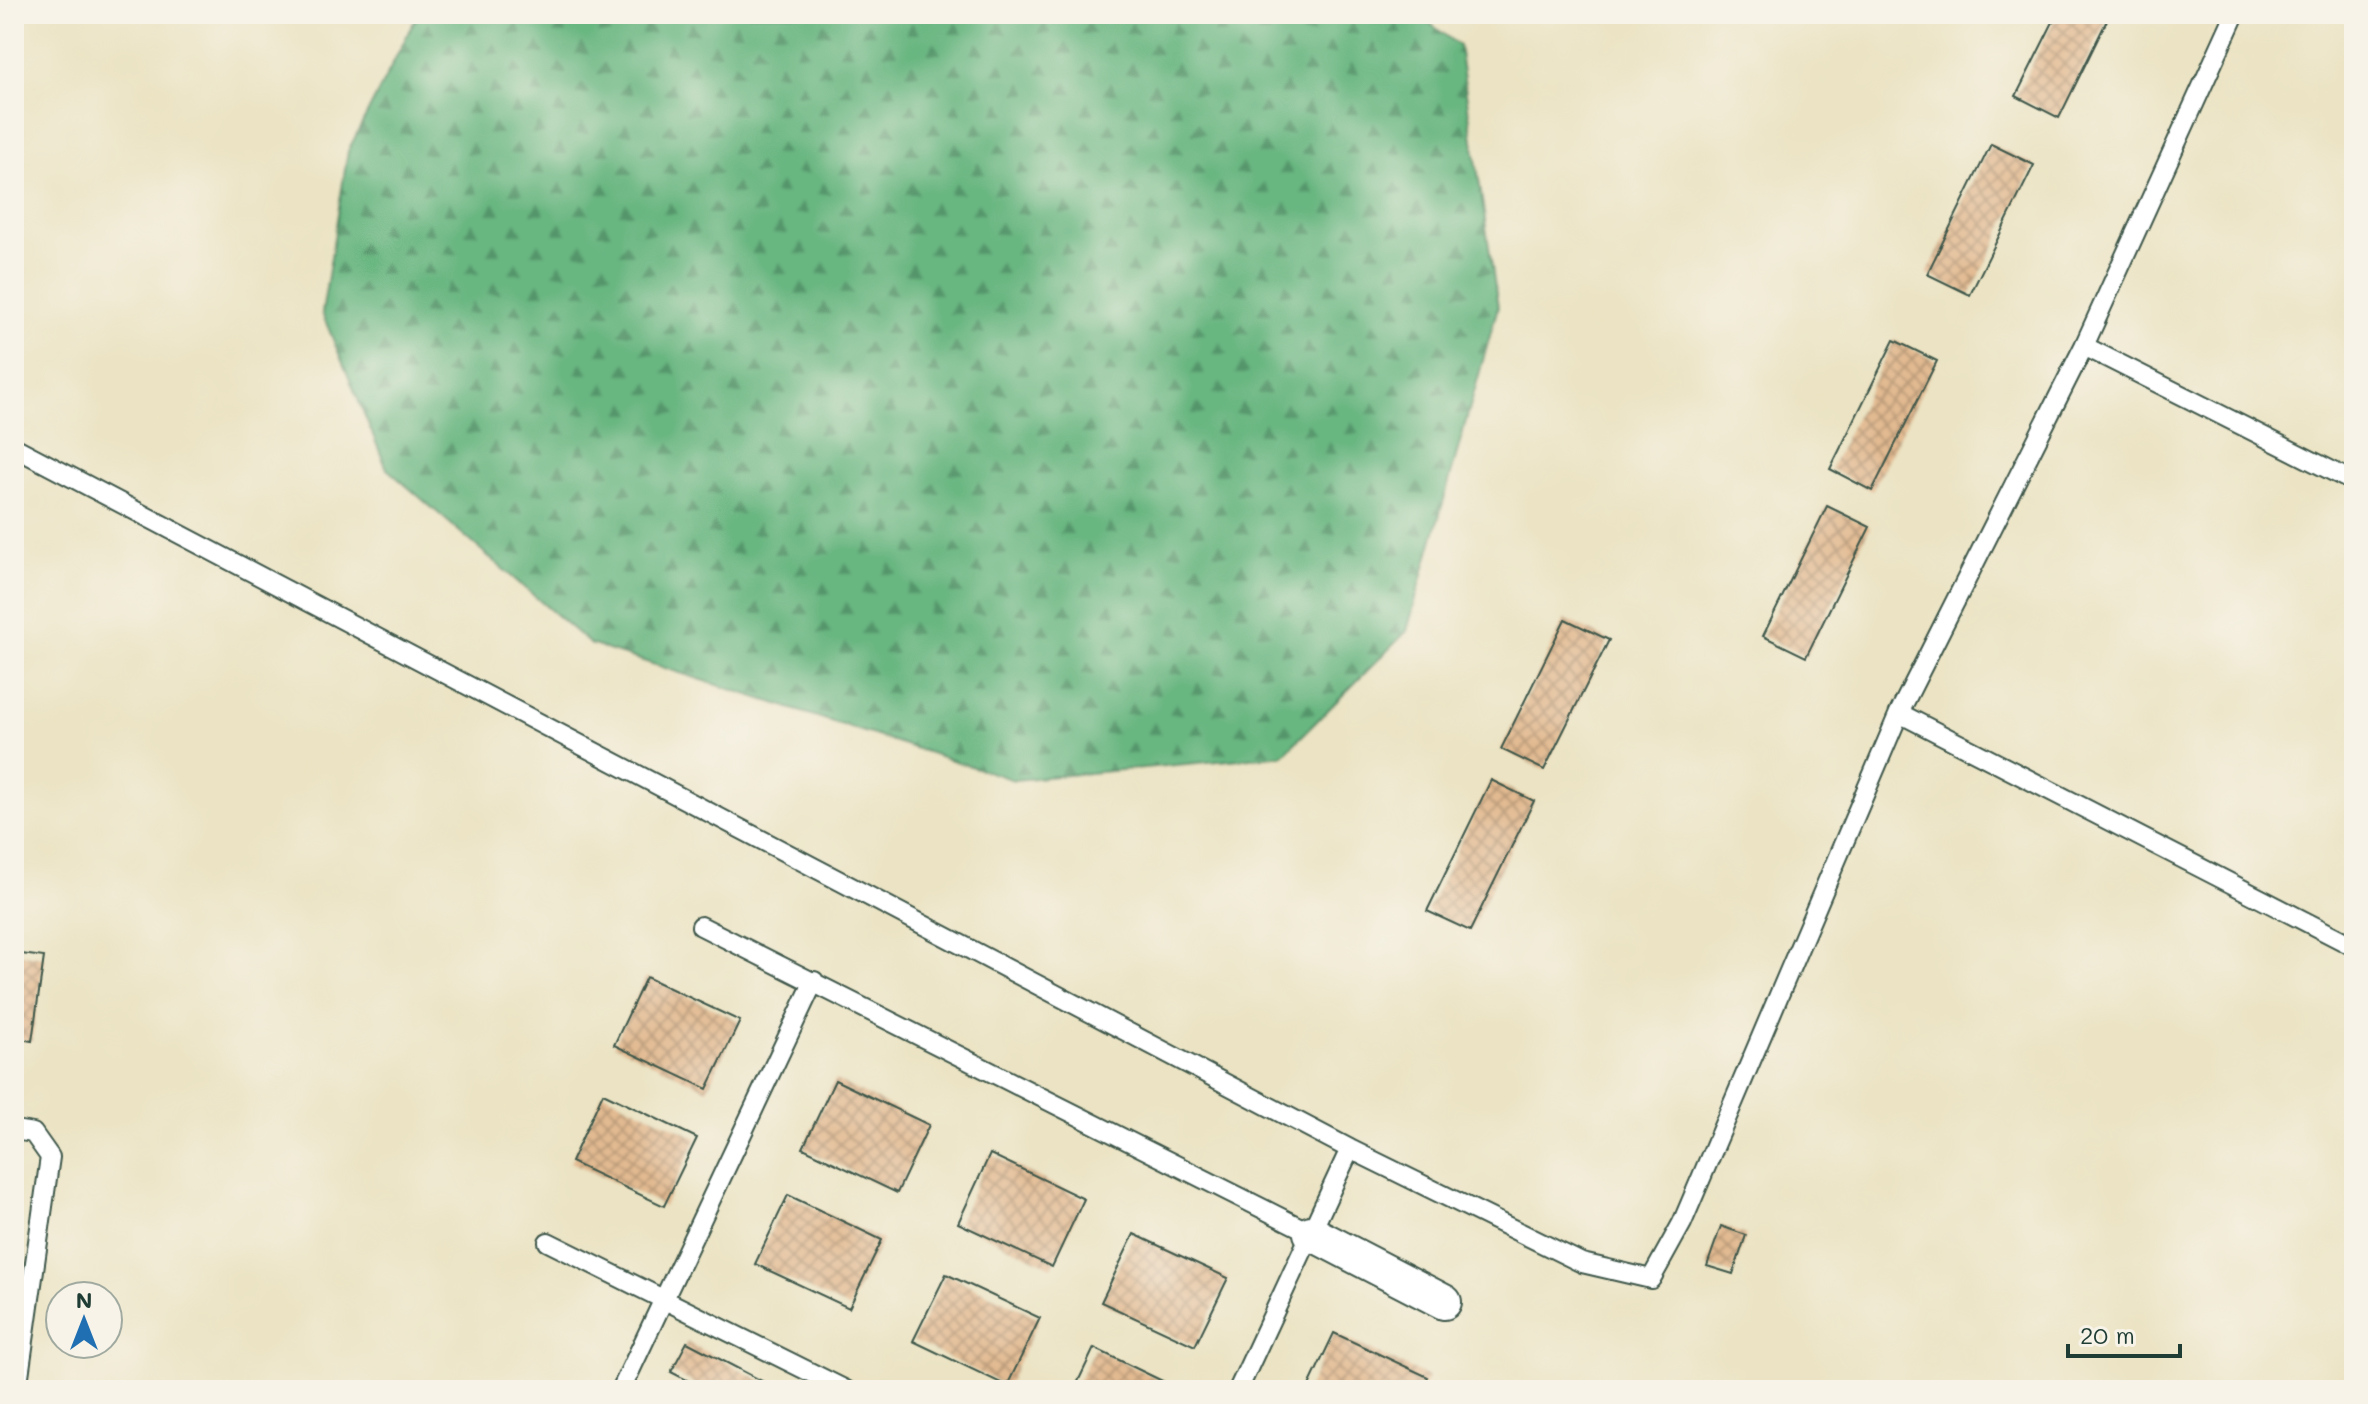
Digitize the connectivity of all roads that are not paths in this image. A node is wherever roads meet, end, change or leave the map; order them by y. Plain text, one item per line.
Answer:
1 (2235, 14) edge
2 (2084, 346) junction
3 (14, 447) edge
4 (2354, 482) edge
5 (1899, 713) junction
6 (701, 926) dead end
7 (2353, 946) edge
8 (814, 981) junction
9 (14, 1130) edge
10 (1350, 1149) junction
11 (1311, 1233) junction
12 (548, 1242) dead end
13 (665, 1300) junction
14 (1444, 1302) dead end
15 (17, 1390) edge
16 (621, 1390) edge
17 (846, 1390) edge
18 (1238, 1390) edge

1 - 2 lane
2 - 4 lane
2 - 5 lane
3 - 10 lane
5 - 7 lane
5 - 10 lane
6 - 8 lane
8 - 11 lane
8 - 13 lane
9 - 15 lane
10 - 11 lane
11 - 14 street
11 - 18 lane
12 - 13 lane
13 - 16 lane
13 - 17 lane

